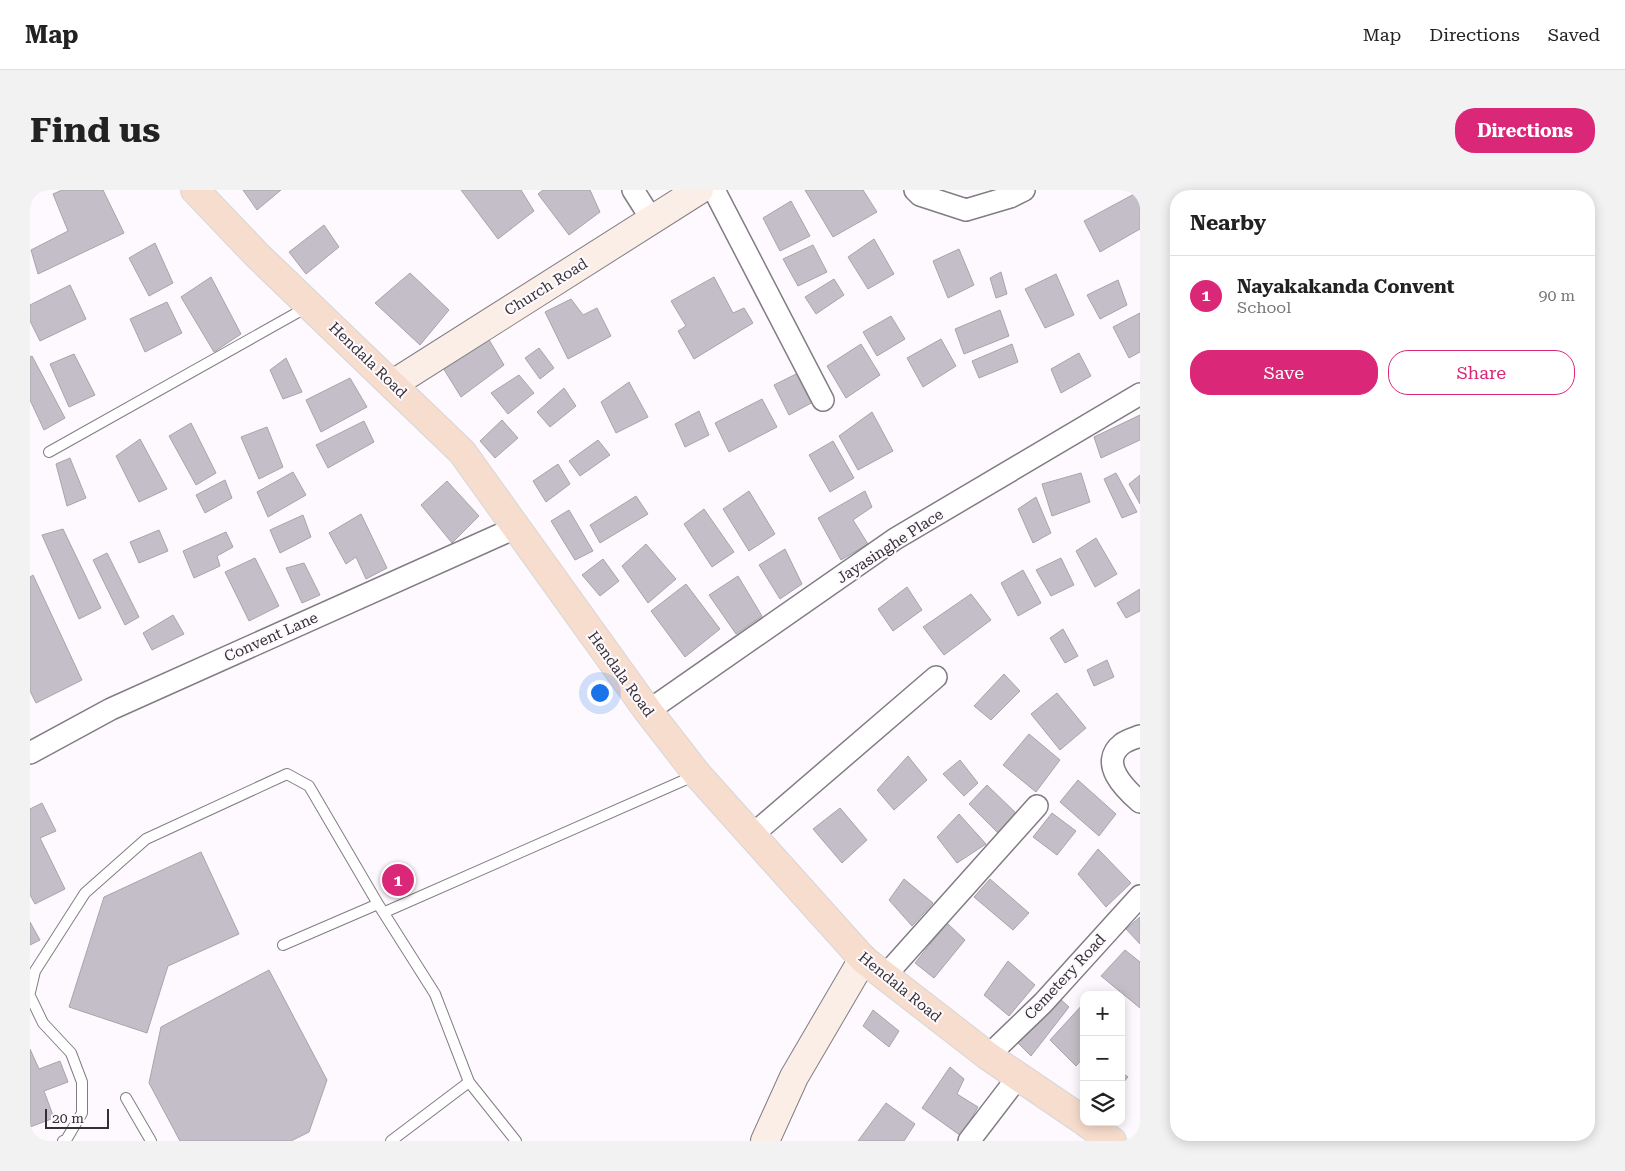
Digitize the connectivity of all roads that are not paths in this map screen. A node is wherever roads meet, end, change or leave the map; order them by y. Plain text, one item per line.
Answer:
1 (195, 190) edge
2 (633, 190) edge
3 (699, 190) edge
4 (714, 190) edge
5 (915, 190) edge
6 (1024, 190) edge
7 (652, 220) junction
8 (310, 306) junction
9 (393, 384) junction
10 (1140, 394) edge
11 (823, 400) dead end
12 (49, 452) dead end
13 (515, 528) junction
14 (936, 677) dead end
15 (648, 711) junction
16 (1140, 736) edge
17 (30, 752) edge
18 (697, 774) junction
19 (1140, 802) edge
20 (1037, 806) dead end
21 (751, 836) junction
22 (1140, 896) edge
23 (378, 904) junction
24 (385, 912) junction
25 (283, 945) dead end
26 (864, 959) junction
27 (884, 977) junction
28 (30, 992) edge
29 (30, 996) edge
30 (988, 1056) junction
31 (1018, 1077) junction
32 (469, 1082) junction
33 (126, 1098) dead end
34 (1080, 1119) edge
35 (1090, 1126) edge
36 (63, 1141) edge
37 (151, 1141) edge
38 (391, 1141) edge
39 (516, 1141) edge
40 (765, 1141) edge
41 (969, 1141) edge
42 (1112, 1141) edge

1 - 8 main road, Hendala Road
2 - 7 street
3 - 7 street, Church Road
4 - 11 street
5 - 6 street
7 - 9 street, Church Road
8 - 9 main road, Hendala Road
8 - 12 lane
9 - 13 main road, Hendala Road
10 - 15 street, Jayasinghe Place
13 - 15 main road, Hendala Road
13 - 17 street, Convent Lane
14 - 21 street
15 - 18 main road, Hendala Road
16 - 19 street
18 - 21 main road, Hendala Road
18 - 24 lane
20 - 27 street
21 - 26 main road, Hendala Road
22 - 30 street, Cemetery Road
23 - 24 lane
23 - 25 lane
23 - 28 lane
24 - 32 lane
26 - 27 main road, Hendala Road
26 - 40 street
27 - 30 main road, Hendala Road
29 - 36 lane
30 - 31 main road, Hendala Road
31 - 34 main road, Hendala Road
31 - 41 street
32 - 38 lane
32 - 39 lane
33 - 37 lane
35 - 42 main road, Hendala Road

